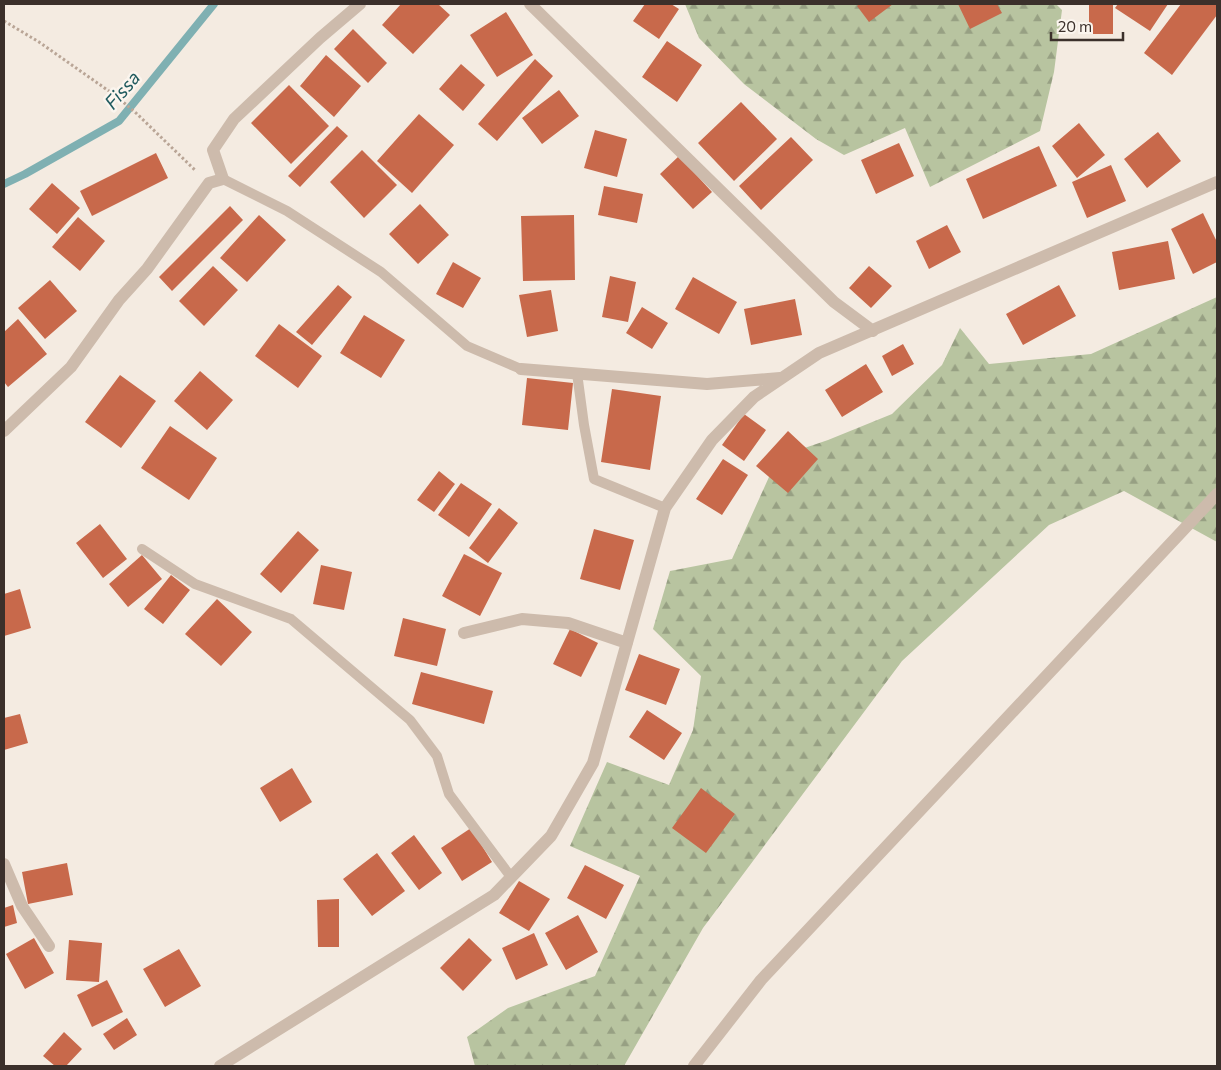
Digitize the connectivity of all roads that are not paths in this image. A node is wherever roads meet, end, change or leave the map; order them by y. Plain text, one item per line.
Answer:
1 (360, 4) edge
2 (530, 4) edge
3 (223, 178) junction
4 (1217, 182) edge
5 (873, 331) junction
6 (521, 369) joint
7 (577, 373) junction
8 (783, 378) junction
9 (4, 431) edge
10 (1217, 494) edge
11 (665, 508) junction
12 (142, 549) dead end
13 (464, 634) dead end
14 (627, 643) junction
15 (4, 864) edge
16 (511, 878) junction
17 (49, 946) dead end
18 (220, 1066) edge
19 (694, 1066) edge

1 - 3 street
2 - 5 street
3 - 6 lane
3 - 9 street
4 - 5 street
5 - 8 street
6 - 7 street
7 - 8 street
7 - 11 lane
8 - 11 street
10 - 19 street
11 - 14 street
12 - 16 lane
13 - 14 street
14 - 16 street
15 - 17 street
16 - 18 street

